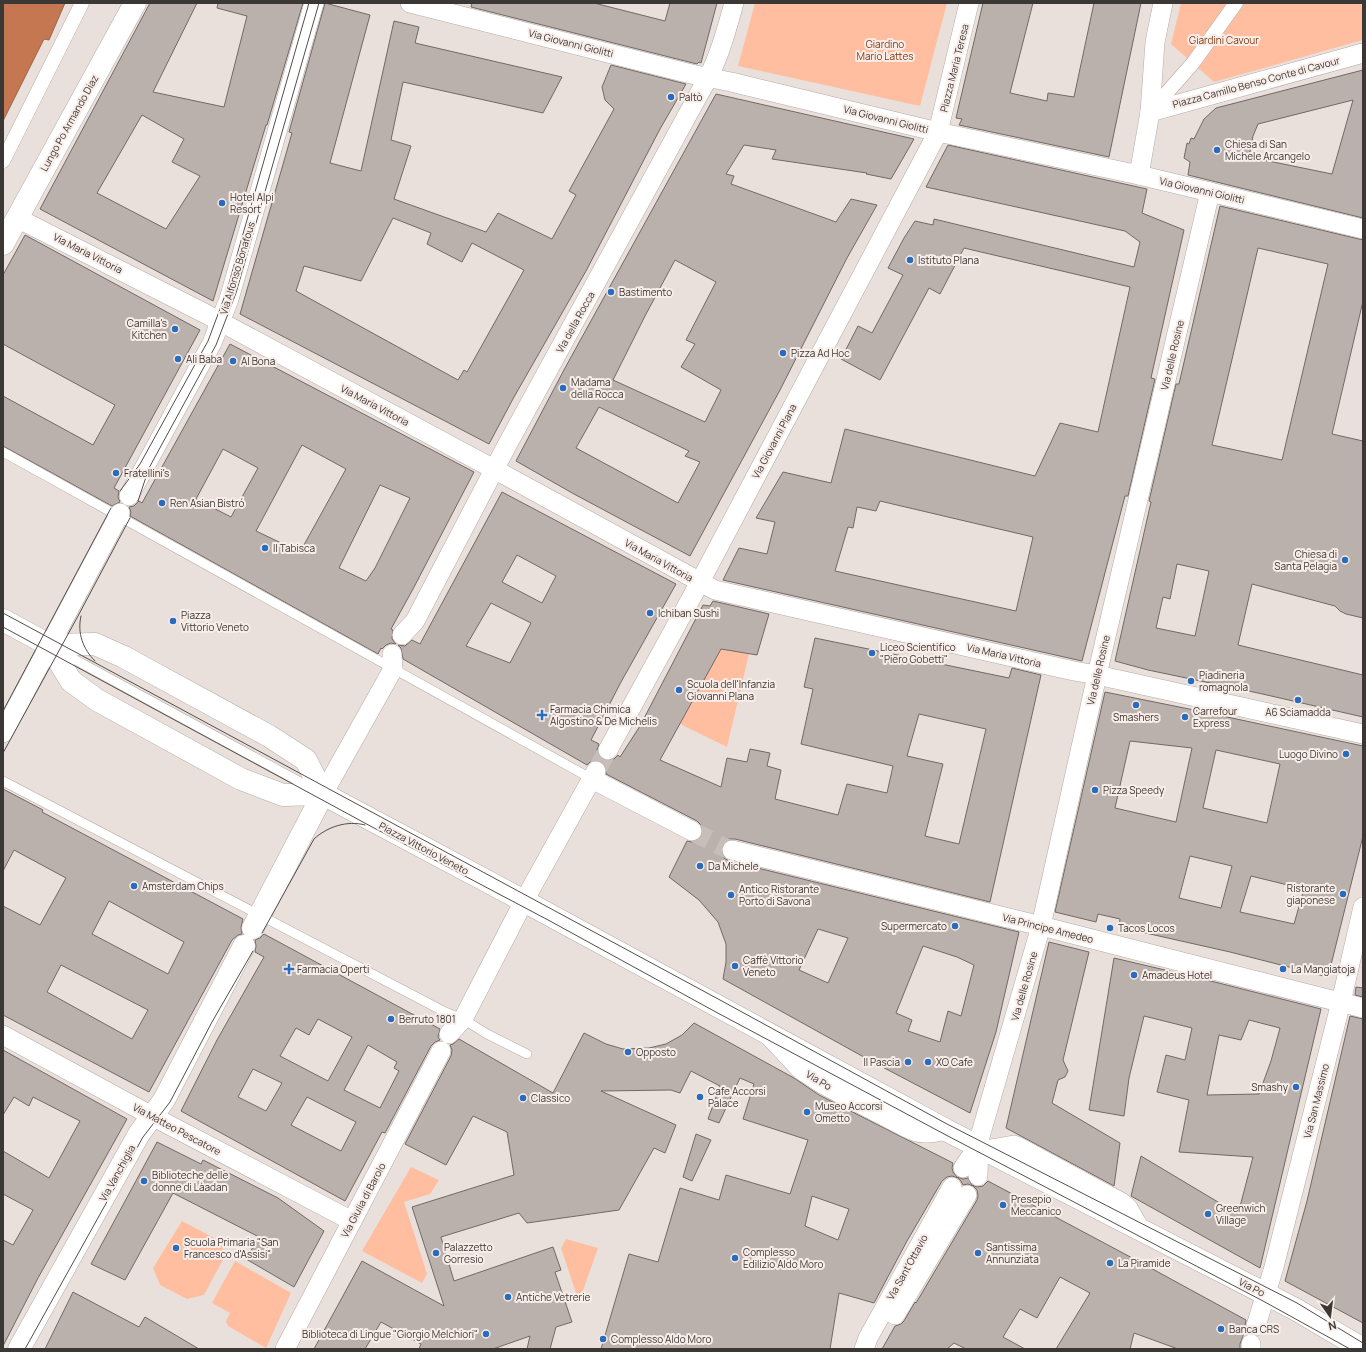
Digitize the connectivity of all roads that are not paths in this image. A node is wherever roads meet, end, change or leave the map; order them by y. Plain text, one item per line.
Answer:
1 (82, 3) edge
2 (135, 3) edge
3 (314, 3) edge
4 (410, 3) edge
5 (734, 3) edge
6 (969, 3) edge
7 (1163, 3) edge
8 (1236, 3) edge
9 (1363, 53) edge
10 (709, 78) junction
11 (1150, 112) junction
12 (938, 132) junction
13 (3, 161) edge
14 (1139, 175) junction
15 (1210, 192) junction
16 (17, 218) junction
17 (1363, 229) edge
18 (3, 244) edge
19 (220, 322) junction
20 (3, 452) edge
21 (495, 470) junction
22 (129, 496) dead end
23 (120, 514) junction
24 (700, 582) junction
25 (3, 620) edge
26 (402, 635) dead end
27 (49, 645) junction
28 (393, 661) junction
29 (1097, 675) junction
30 (3, 733) edge
31 (1363, 734) edge
32 (608, 750) tunnel mouth
33 (594, 775) junction
34 (3, 781) edge
35 (323, 794) junction
36 (692, 831) tunnel mouth
37 (732, 850) tunnel mouth
38 (524, 901) junction
39 (1363, 907) edge
40 (1041, 926) junction
41 (257, 931) junction
42 (710, 1002) joint
43 (1341, 1002) junction
44 (1363, 1008) edge
45 (463, 1019) junction
46 (3, 1035) edge
47 (526, 1054) dead end
48 (152, 1116) junction
49 (981, 1148) junction
50 (970, 1172) dead end
51 (352, 1221) junction
52 (1266, 1294) junction
53 (1256, 1326) dead end
54 (19, 1349) edge
55 (284, 1349) edge
56 (864, 1349) edge
57 (872, 1349) edge
58 (1363, 1349) edge

1 - 13 street
2 - 16 street, Lungo Po Armando Diaz
3 - 19 street, Via Alfonso Bonafous
4 - 10 street, Via Giovanni Giolitti
5 - 10 street, Via della Rocca
6 - 12 street, Piazza Maria Teresa
7 - 11 street
8 - 11 street, Piazza Camillo Benso Conte di Cavour
9 - 11 street, Piazza Camillo Benso Conte di Cavour
10 - 12 street, Via Giovanni Giolitti
10 - 21 street, Via della Rocca
11 - 14 street
12 - 14 street, Via Giovanni Giolitti
12 - 24 street, Via Giovanni Plana
14 - 15 street, Via Giovanni Giolitti
15 - 17 street, Via Giovanni Giolitti
15 - 29 street, Via delle Rosine
16 - 18 street, Lungo Po Armando Diaz
16 - 19 street, Via Maria Vittoria
19 - 21 street, Via Maria Vittoria
19 - 22 street, Via Alfonso Bonafous
20 - 23 lane
21 - 24 street, Via Maria Vittoria
21 - 26 street, Via della Rocca
23 - 27 street
23 - 28 lane
24 - 29 street, Via Maria Vittoria
24 - 32 street, Via Giovanni Plana
25 - 27 street
27 - 30 street
27 - 35 street, Piazza Vittorio Veneto
27 - 35 street
28 - 33 lane
28 - 35 street
29 - 31 street, Via Maria Vittoria
29 - 40 street, Via delle Rosine
33 - 36 street
33 - 38 street
34 - 41 lane
35 - 38 street, Piazza Vittorio Veneto
35 - 41 street
37 - 40 street, Via Principe Amedeo
38 - 42 street, Piazza Vittorio Veneto
38 - 45 street
39 - 43 street, Via San Massimo
40 - 43 street, Via Principe Amedeo
40 - 49 street, Via delle Rosine
41 - 45 lane
41 - 48 street, Via Vanchiglia
42 - 49 street, Via Po
43 - 44 street, Via Principe Amedeo
43 - 52 street, Via San Massimo
45 - 47 lane
45 - 51 street, Via Giulia di Barolo
46 - 48 street, Via Matteo Pescatore
48 - 51 street, Via Matteo Pescatore
48 - 54 street, Via Vanchiglia
49 - 50 street
49 - 52 street, Via Po
51 - 55 street, Via Giulia di Barolo
52 - 53 street, Via San Massimo
52 - 58 street, Via Po
56 - 57 street, Via Sant'Ottavio

